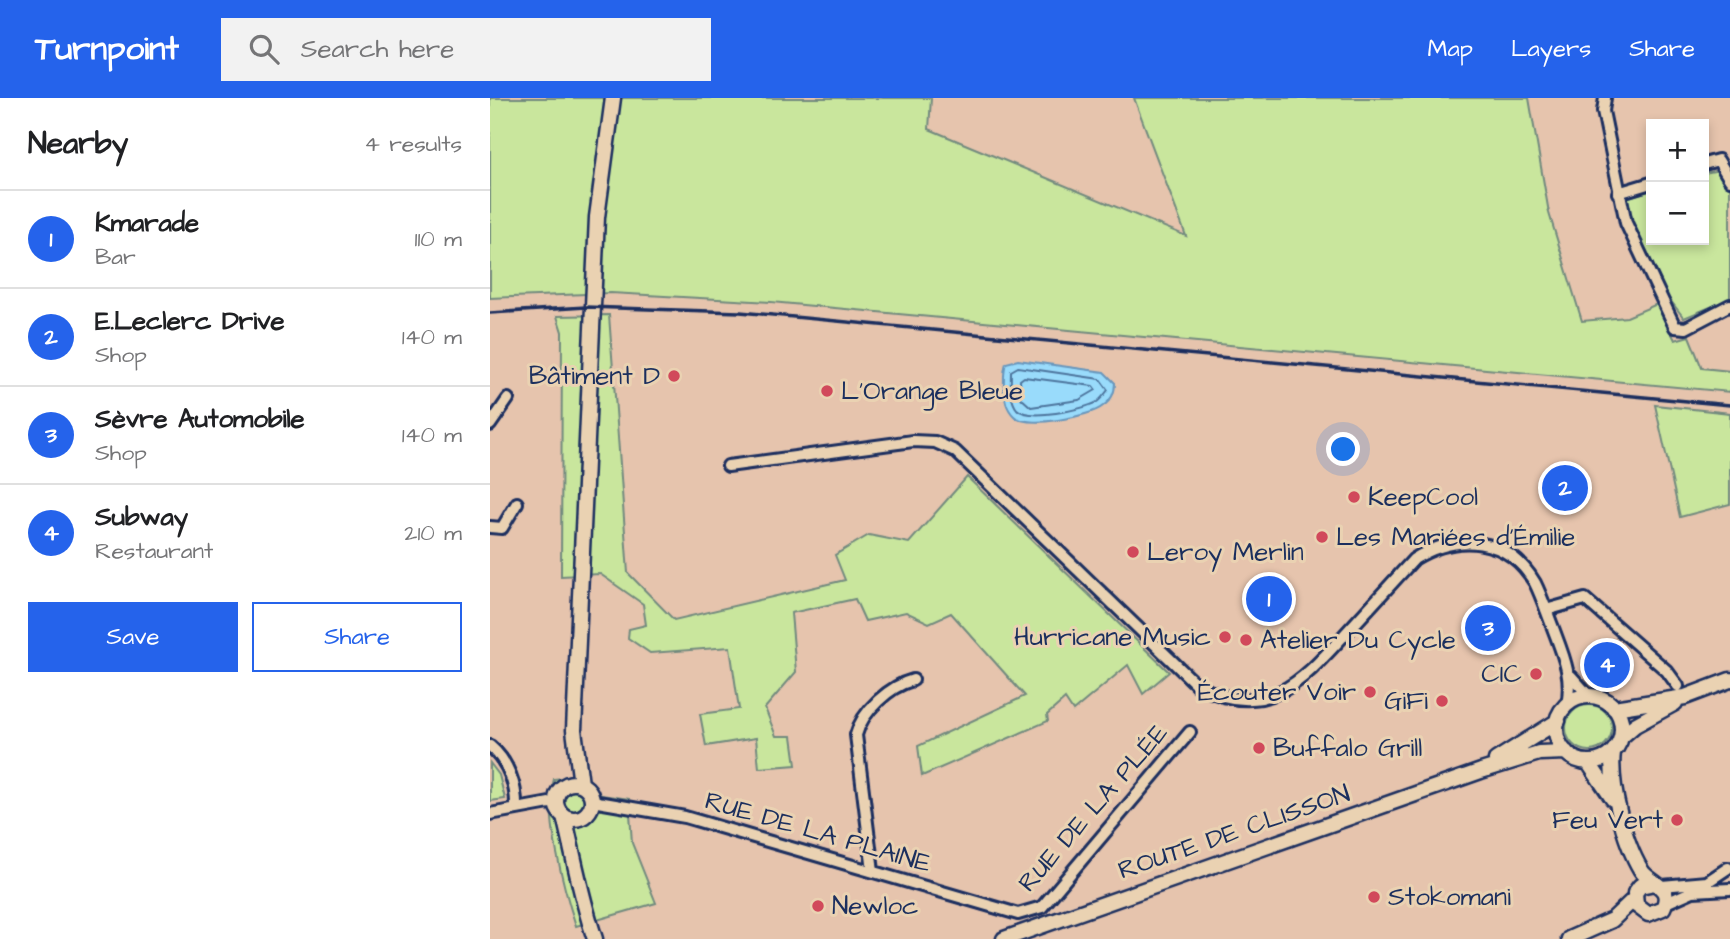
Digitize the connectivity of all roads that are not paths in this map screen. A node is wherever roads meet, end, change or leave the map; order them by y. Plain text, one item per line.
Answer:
1 (614, 98) edge
2 (1605, 98) edge
3 (1709, 163) edge
4 (1730, 180) edge
5 (1646, 185) edge
6 (1618, 193) junction
7 (1730, 305) edge
8 (508, 399) dead end
9 (490, 425) edge
10 (728, 466) dead end
11 (517, 503) dead end
12 (490, 527) edge
13 (1546, 610) junction
14 (1571, 676) junction
15 (913, 680) dead end
16 (1730, 681) edge
17 (1682, 691) junction
18 (1590, 697) junction
19 (1567, 705) junction
20 (1614, 708) junction
21 (1558, 721) junction
22 (574, 730) junction
23 (1190, 732) dead end
24 (1621, 737) junction
25 (490, 746) edge
26 (1566, 752) junction
27 (1613, 752) junction
28 (1588, 762) junction
29 (1480, 771) junction
30 (582, 784) junction
31 (565, 785) junction
32 (592, 801) junction
33 (555, 802) junction
34 (1617, 806) junction
35 (516, 809) junction
36 (490, 814) edge
37 (564, 816) junction
38 (583, 816) junction
39 (573, 844) junction
40 (1729, 867) edge
41 (873, 871) junction
42 (1641, 872) junction
43 (1658, 885) junction
44 (1730, 886) edge
45 (1637, 901) junction
46 (1666, 903) junction
47 (1030, 913) joint
48 (595, 939) edge
49 (1004, 939) edge
50 (1569, 939) edge

1 - 22 main road
2 - 6 street
3 - 4 street
5 - 6 street
6 - 7 street
8 - 9 street
10 - 13 street
11 - 12 street
13 - 14 street
13 - 17 street
14 - 18 street
14 - 19 street
15 - 41 street
16 - 17 main road
17 - 20 main road
17 - 24 main road
18 - 19 main road
18 - 20 main road
19 - 21 main road, ROUTE DE CLISSON
20 - 24 main road
21 - 26 main road
21 - 29 main road, ROUTE DE CLISSON
22 - 30 main road
22 - 31 main road
23 - 47 street, RUE DE LA PLÉE
24 - 27 main road
25 - 35 street
26 - 28 main road, ROUTE DE CLISSON
26 - 29 main road, ROUTE DE CLISSON
27 - 28 main road
27 - 34 main road
28 - 34 main road
29 - 49 main road, ROUTE DE CLISSON
30 - 31 main road
30 - 32 main road
31 - 33 main road
32 - 38 main road
32 - 41 street, RUE DE LA PLAINE
33 - 35 street
33 - 37 main road
34 - 42 main road
35 - 36 street
37 - 38 main road
37 - 39 main road
38 - 39 main road
39 - 48 main road
40 - 43 street
40 - 44 street
41 - 47 street, RUE DE LA PLAINE
42 - 43 main road
42 - 45 main road
43 - 45 main road
43 - 46 main road
44 - 46 street
45 - 46 main road
45 - 50 main road

